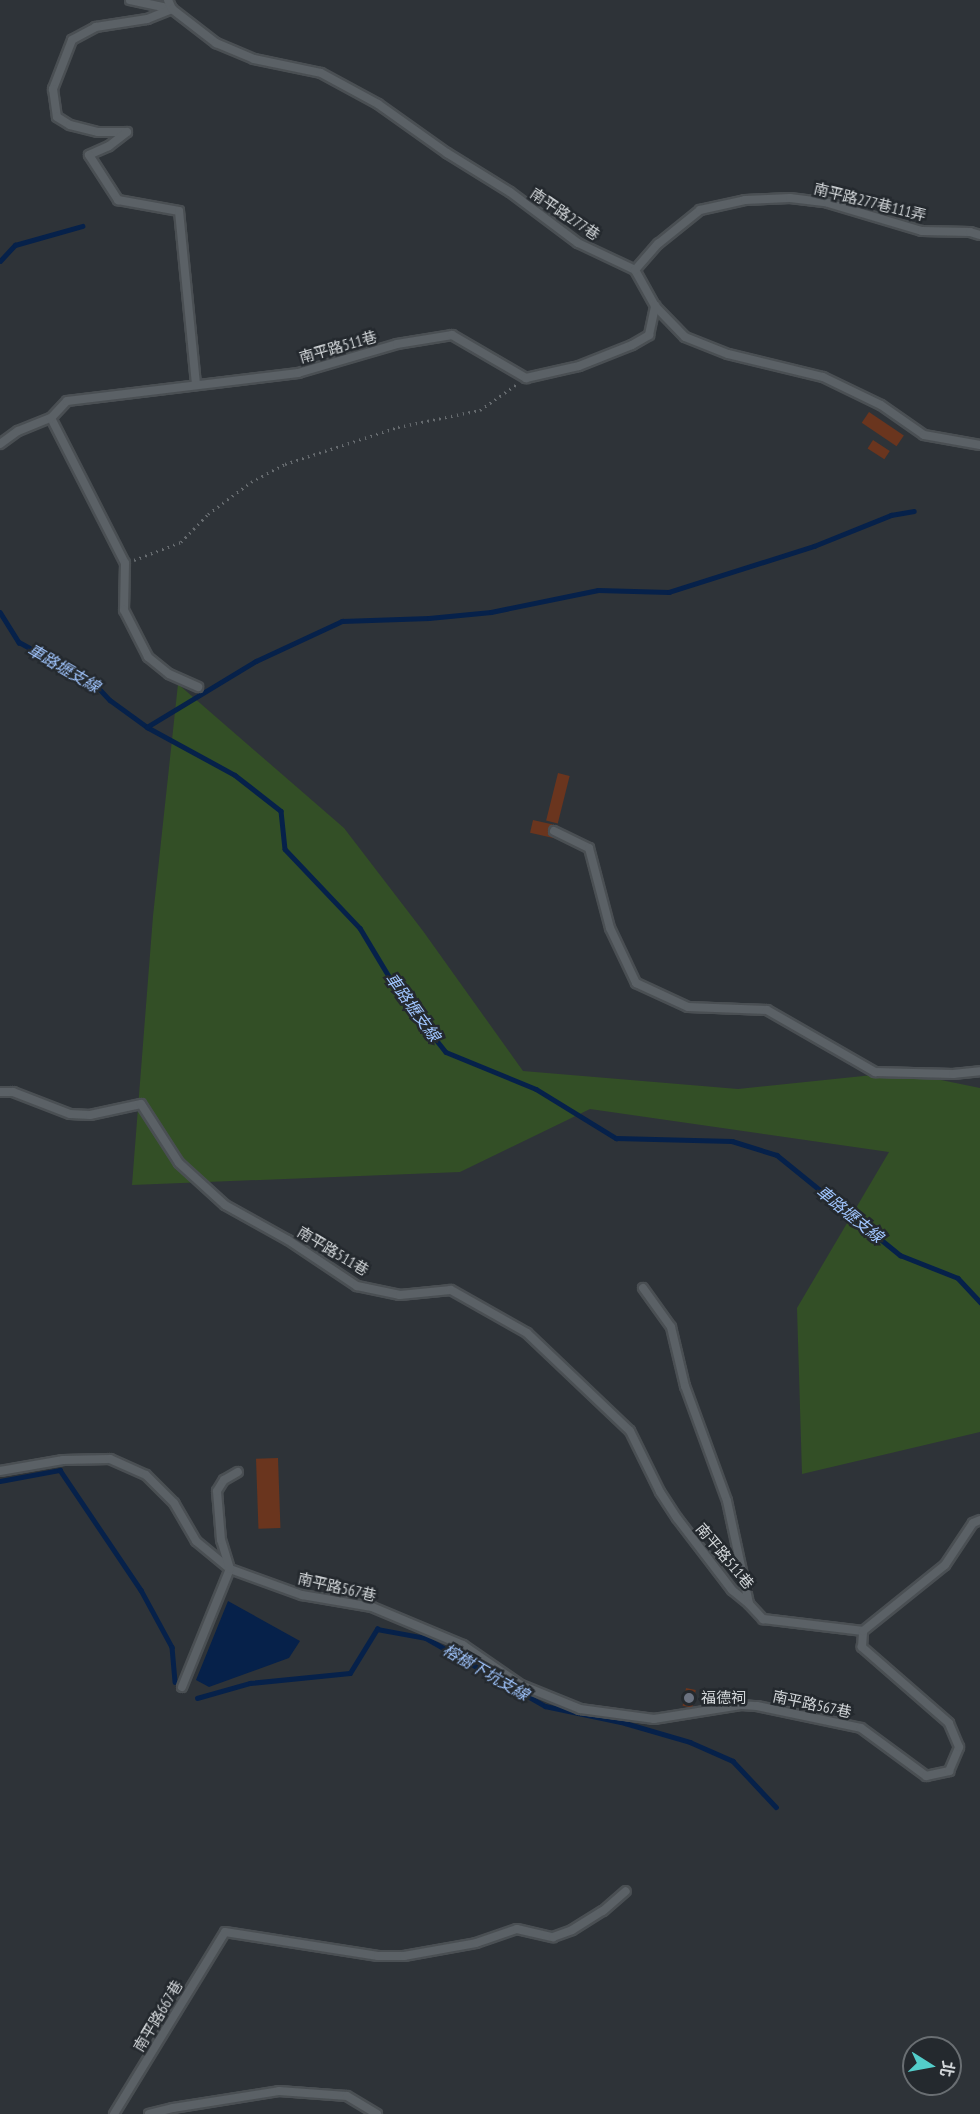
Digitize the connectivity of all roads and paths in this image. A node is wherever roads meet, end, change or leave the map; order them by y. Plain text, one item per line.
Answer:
1 (130, 0) edge
2 (168, 0) edge
3 (172, 9) junction
4 (980, 235) edge
5 (635, 270) junction
6 (655, 306) junction
7 (526, 378) junction
8 (196, 384) junction
9 (51, 417) junction
10 (0, 444) edge
11 (980, 445) edge
12 (125, 563) junction
13 (198, 687) dead end
14 (555, 831) dead end
15 (980, 1071) edge
16 (0, 1092) edge
17 (643, 1288) dead end
18 (0, 1471) edge
19 (238, 1472) dead end
20 (980, 1520) edge
21 (230, 1569) junction
22 (749, 1604) junction
23 (863, 1631) junction
24 (182, 1687) dead end
25 (626, 1891) dead end
26 (114, 2114) edge
27 (149, 2114) edge
28 (377, 2114) edge

1 - 3 lane
2 - 3 lane, 南平路277巷
3 - 5 lane, 南平路277巷
3 - 8 lane
4 - 5 lane, 南平路277巷111弄
5 - 6 lane
6 - 7 lane
6 - 11 lane
7 - 8 lane, 南平路511巷
7 - 12 path
8 - 9 lane, 南平路511巷
9 - 10 lane, 南平路511巷
9 - 12 lane
12 - 13 lane
14 - 15 lane
16 - 22 lane, 南平路511巷
17 - 22 lane
18 - 21 lane, 南平路567巷
19 - 21 lane
20 - 23 lane
21 - 23 lane, 南平路567巷
21 - 24 lane
22 - 23 lane
25 - 26 lane, 南平路667巷
27 - 28 lane

